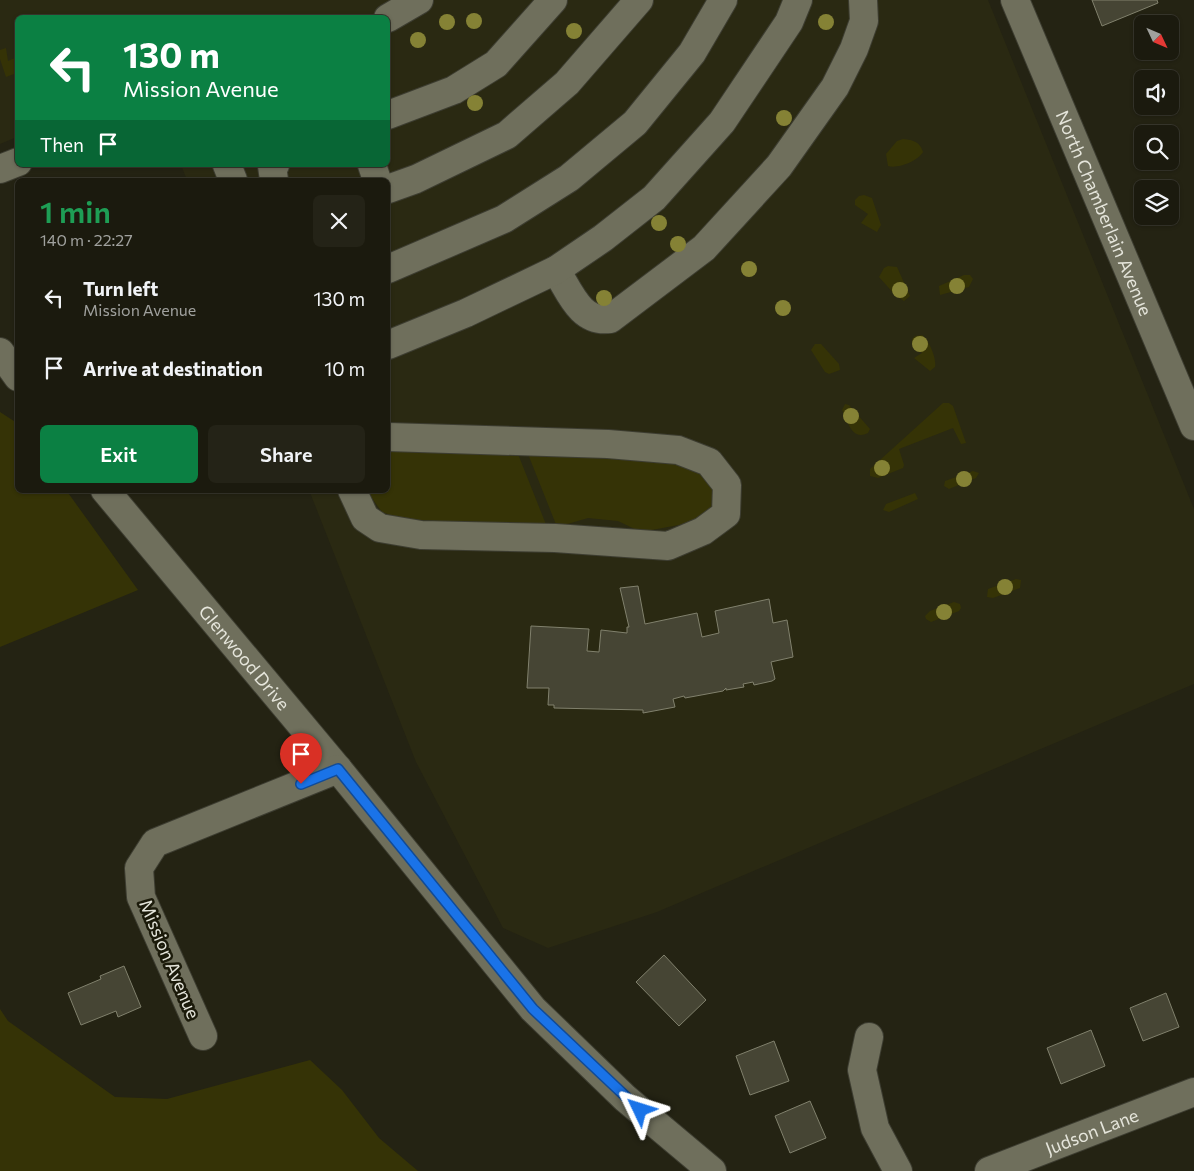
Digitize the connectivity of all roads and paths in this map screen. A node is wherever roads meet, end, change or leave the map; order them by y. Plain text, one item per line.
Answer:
1 (419, 0) edge
2 (554, 0) edge
3 (639, 0) edge
4 (723, 0) edge
5 (798, 0) edge
6 (863, 0) edge
7 (1015, 0) edge
8 (390, 17) edge
9 (390, 114) edge
10 (15, 163) edge
11 (0, 169) edge
12 (390, 188) edge
13 (390, 268) edge
14 (556, 270) junction
15 (390, 344) edge
16 (0, 352) edge
17 (15, 373) edge
18 (1194, 426) edge
19 (390, 437) edge
20 (108, 493) edge
21 (353, 493) edge
22 (338, 769) junction
23 (203, 1036) dead end
24 (869, 1037) dead end
25 (1194, 1092) edge
26 (712, 1171) edge
27 (898, 1171) edge
28 (989, 1171) edge

1 - 8 street
2 - 9 street
3 - 12 street
4 - 13 street
5 - 14 street
6 - 14 street
7 - 18 street, North Chamberlain Avenue
10 - 11 street
14 - 15 street
16 - 17 street
19 - 21 street
20 - 22 street, Glenwood Drive
22 - 23 street, Mission Avenue
22 - 26 street, Glenwood Drive
24 - 27 street
25 - 28 street, Judson Lane

